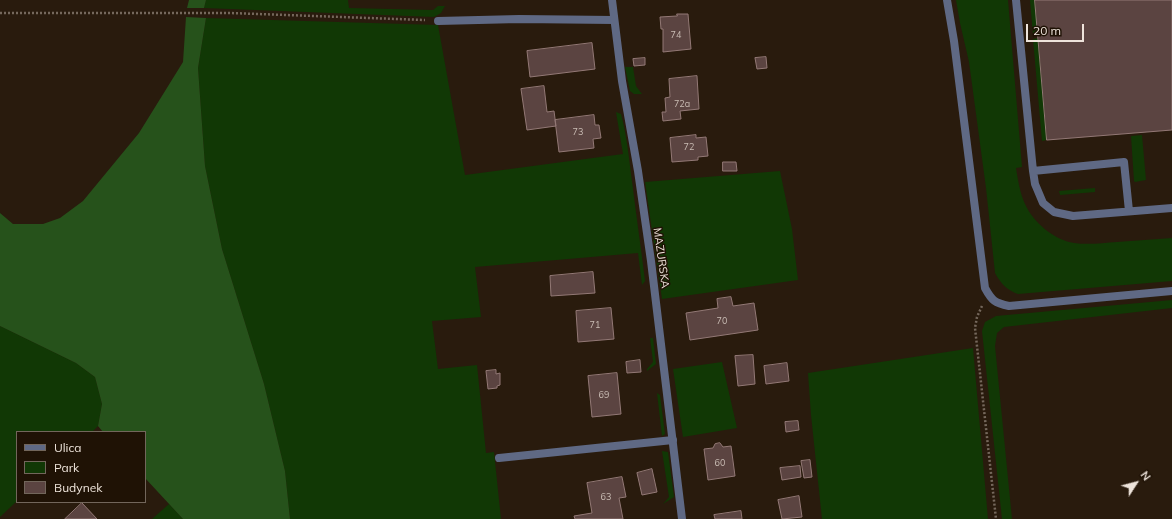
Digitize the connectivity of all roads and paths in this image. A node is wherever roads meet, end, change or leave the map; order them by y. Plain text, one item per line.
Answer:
1 (612, 0) edge
2 (947, 0) edge
3 (1016, 0) edge
4 (0, 13) edge
5 (438, 20) joint
6 (614, 20) junction
7 (1033, 171) junction
8 (1172, 208) edge
9 (1129, 211) junction
10 (1172, 291) edge
11 (989, 296) junction
12 (673, 440) junction
13 (499, 458) dead end
14 (682, 519) edge
15 (996, 519) edge

1 - 6 street, MAZURSKA
2 - 11 street
3 - 7 street
4 - 5 path
5 - 6 street
6 - 12 street, MAZURSKA
7 - 9 street
7 - 9 street
8 - 9 street
10 - 11 street
11 - 15 path
12 - 13 street
12 - 14 street, MAZURSKA

